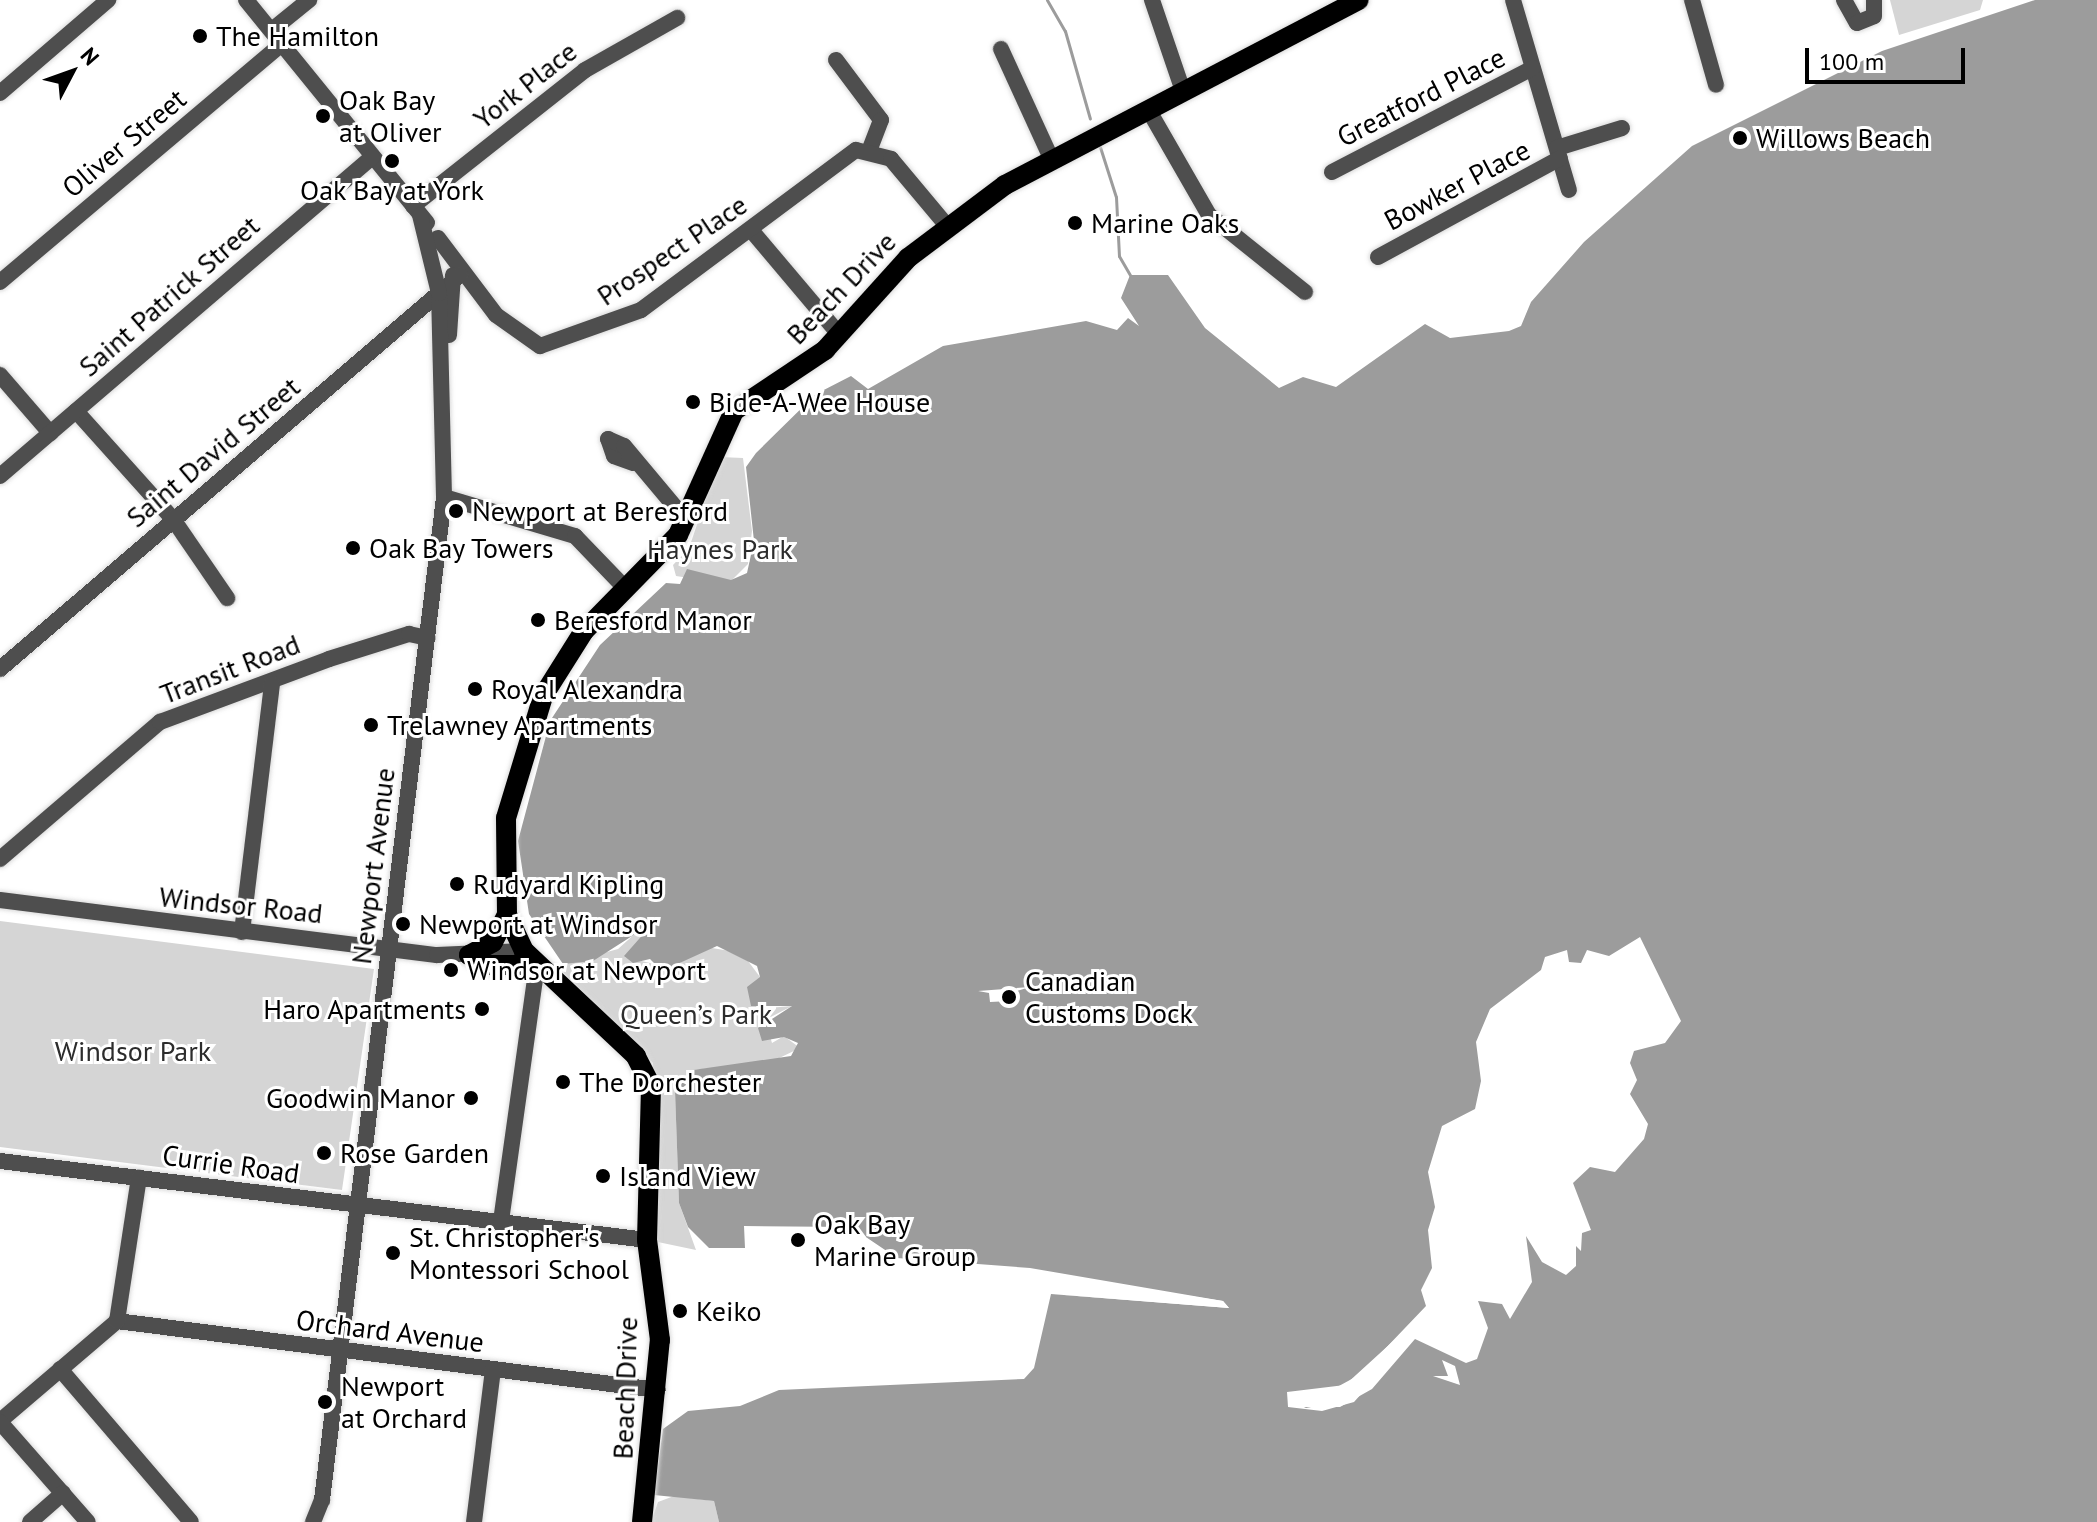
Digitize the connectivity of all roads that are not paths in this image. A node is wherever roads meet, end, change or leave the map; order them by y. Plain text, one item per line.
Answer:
1 (108, 0) edge
2 (246, 0) edge
3 (309, 0) edge
4 (1152, 0) edge
5 (1359, 0) edge
6 (1513, 0) edge
7 (1692, 0) edge
8 (1844, 0) edge
9 (1874, 0) edge
10 (1336, 5) edge
11 (677, 18) dead end
12 (277, 37) junction
13 (1001, 49) dead end
14 (836, 60) dead end
15 (1533, 68) junction
16 (1716, 85) dead end
17 (1183, 91) junction
18 (0, 93) edge
19 (1148, 109) junction
20 (1622, 128) dead end
21 (870, 149) junction
22 (1558, 153) junction
23 (372, 157) junction
24 (1051, 158) junction
25 (1332, 172) dead end
26 (1569, 190) dead end
27 (416, 211) junction
28 (947, 226) junction
29 (751, 230) junction
30 (1378, 257) dead end
31 (458, 278) junction
32 (0, 282) edge
33 (1305, 292) dead end
34 (439, 293) junction
35 (839, 334) junction
36 (445, 361) junction
37 (0, 375) edge
38 (76, 411) junction
39 (50, 433) junction
40 (633, 463) dead end
41 (0, 476) edge
42 (444, 497) junction
43 (173, 519) junction
44 (686, 520) junction
45 (625, 588) junction
46 (227, 598) dead end
47 (428, 638) junction
48 (0, 669) edge
49 (272, 684) junction
50 (0, 859) edge
51 (0, 900) edge
52 (507, 915) junction
53 (242, 932) junction
54 (389, 950) junction
55 (469, 955) junction
56 (530, 958) junction
57 (0, 1161) edge
58 (139, 1178) junction
59 (357, 1207) junction
60 (501, 1221) junction
61 (647, 1240) junction
62 (117, 1321) junction
63 (340, 1351) junction
64 (60, 1369) junction
65 (493, 1370) junction
66 (658, 1390) junction
67 (0, 1421) edge
68 (63, 1493) junction
69 (30, 1522) edge
70 (88, 1522) edge
71 (191, 1522) edge
72 (313, 1522) edge
73 (474, 1522) edge
74 (642, 1522) edge

1 - 18 street
2 - 12 street, Prospect Place
3 - 12 street, Oliver Street
4 - 17 street
5 - 10 main road, Beach Drive
6 - 15 street
7 - 16 street
8 - 9 street
10 - 17 main road, Beach Drive
11 - 27 street, York Place
12 - 23 street, Prospect Place
12 - 32 street, Oliver Street
13 - 24 street
14 - 21 street
15 - 22 street
15 - 25 street, Greatford Place
17 - 19 main road, Beach Drive
19 - 24 main road, Beach Drive
19 - 33 street
20 - 22 street, Bowker Place
21 - 28 street
21 - 29 street, Prospect Place
22 - 26 street
22 - 30 street, Bowker Place
23 - 27 street, Prospect Place
23 - 38 street, Saint Patrick Street
24 - 28 main road, Beach Drive
27 - 31 street, Prospect Place
27 - 34 street, Newport Avenue
28 - 35 main road, Beach Drive
29 - 31 street, Prospect Place
29 - 35 street
31 - 34 street, Saint David Street
31 - 36 street
34 - 36 street, Newport Avenue
34 - 43 street, Saint David Street
35 - 44 main road, Beach Drive
36 - 42 street, Newport Avenue
37 - 39 street
38 - 39 street, Saint Patrick Street
38 - 43 street
39 - 41 street, Saint Patrick Street
40 - 44 street
42 - 45 street
42 - 47 street, Newport Avenue
43 - 46 street
43 - 48 street, Saint David Street
44 - 45 main road, Beach Drive
45 - 52 main road, Beach Drive
47 - 49 street, Transit Road
47 - 54 street, Newport Avenue
49 - 50 street, Transit Road
49 - 53 street
51 - 53 street, Windsor Road
52 - 55 main road
52 - 56 main road, Beach Drive
53 - 54 street, Windsor Road
54 - 55 street, Windsor Road
54 - 59 street, Newport Avenue
55 - 56 main road
56 - 60 street
56 - 61 main road, Beach Drive
57 - 58 street, Currie Road
58 - 59 street, Currie Road
58 - 62 street
59 - 60 street, Currie Road
59 - 63 street, Newport Avenue
60 - 61 street, Currie Road
61 - 66 main road, Beach Drive
62 - 63 street, Orchard Avenue
62 - 64 street
63 - 65 street, Orchard Avenue
63 - 72 street, Newport Avenue
64 - 67 street
64 - 71 street
65 - 66 street, Orchard Avenue
65 - 73 street
66 - 74 main road, Beach Drive
67 - 68 street
68 - 69 street
68 - 70 street

